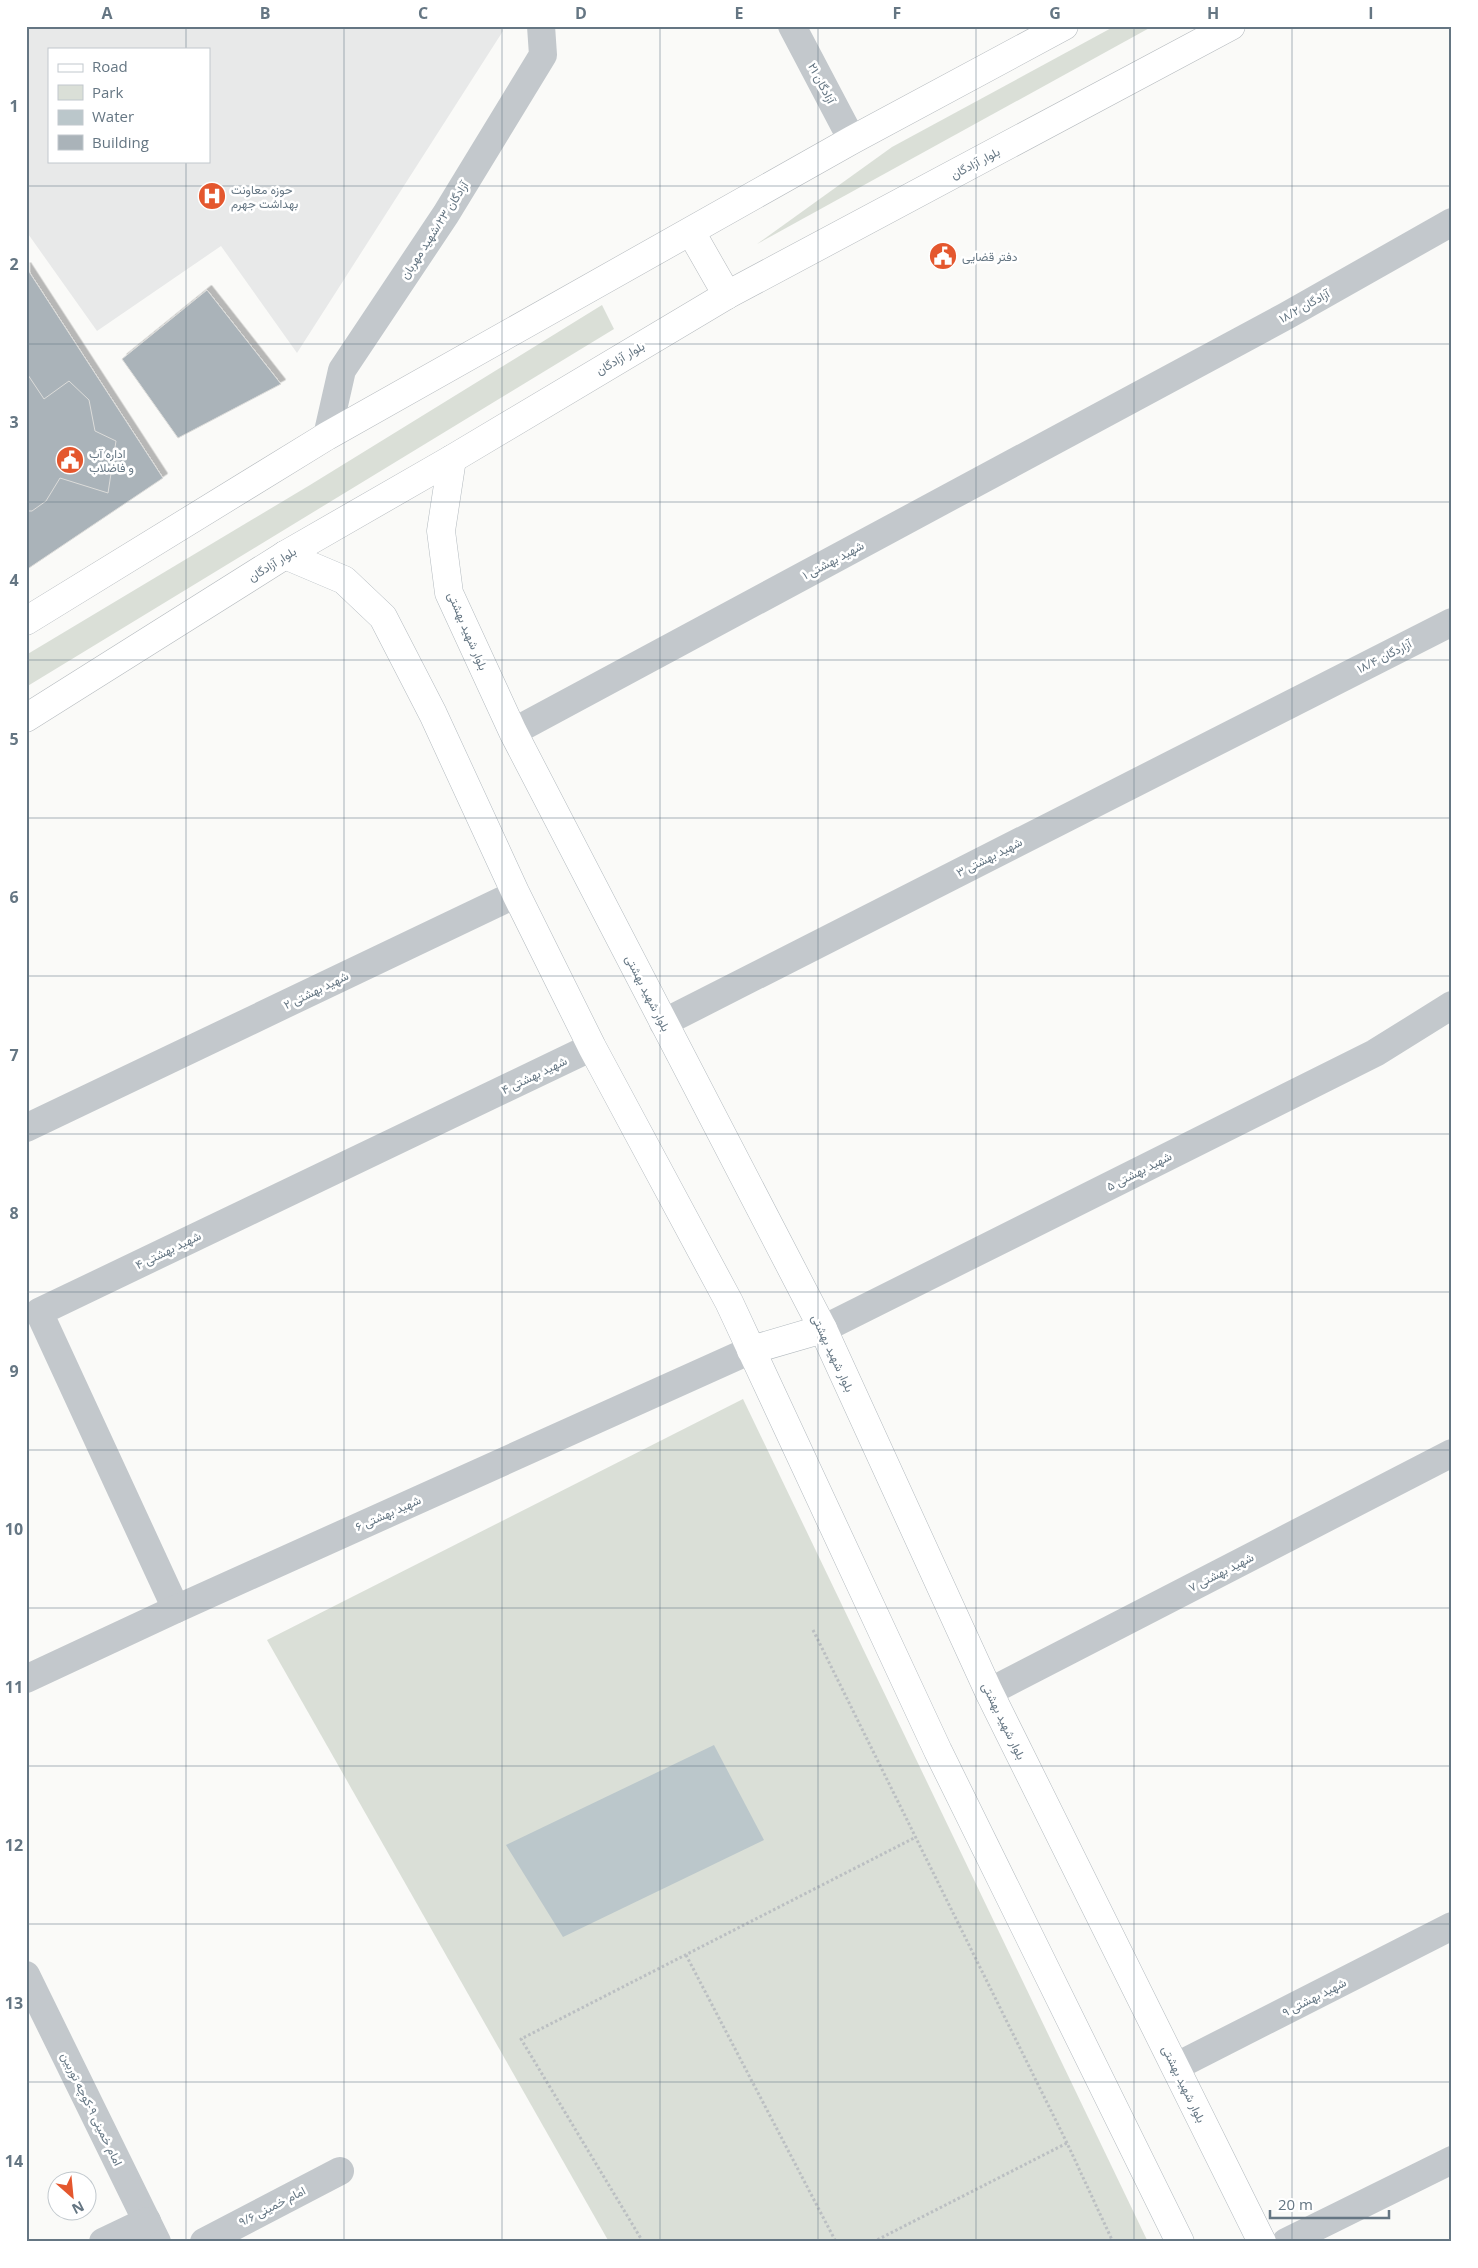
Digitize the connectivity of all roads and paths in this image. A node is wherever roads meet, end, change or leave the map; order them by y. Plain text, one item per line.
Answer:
1 (541, 26) edge
2 (792, 26) edge
3 (1064, 26) edge
4 (1231, 26) edge
5 (852, 140) junction
6 (1452, 222) edge
7 (691, 232) junction
8 (727, 295) junction
9 (1154, 387) joint
10 (327, 436) junction
11 (452, 459) junction
12 (285, 555) junction
13 (26, 621) edge
14 (1452, 622) edge
15 (1316, 691) joint
16 (26, 718) edge
17 (513, 732) junction
18 (516, 894) junction
19 (1452, 1005) edge
20 (663, 1023) junction
21 (592, 1047) junction
22 (26, 1128) edge
23 (823, 1329) junction
24 (751, 1350) junction
25 (1452, 1453) edge
26 (176, 1609) junction
27 (813, 1630) dead end
28 (26, 1679) edge
29 (989, 1692) junction
30 (916, 1837) junction
31 (1452, 1926) edge
32 (686, 1955) junction
33 (26, 1976) edge
34 (1175, 2067) junction
35 (1066, 2143) junction
36 (1452, 2160) edge
37 (340, 2171) dead end
38 (152, 2231) edge
39 (103, 2242) edge
40 (204, 2242) edge
41 (643, 2242) edge
42 (836, 2242) edge
43 (873, 2242) edge
44 (1113, 2242) edge
45 (1180, 2242) edge
46 (1262, 2242) edge
47 (1286, 2242) edge

1 - 10 street, آزادگان ۲۳/شهید مهربان
2 - 5 street, آزادگان ۲۱
3 - 5 main road
4 - 8 main road, بلوار آزادگان
5 - 7 main road
6 - 9 street, آزادگان ۱۸/۲
7 - 8 main road
7 - 10 main road
8 - 11 main road, بلوار آزادگان
9 - 17 street, شهید بهشتی ۱
10 - 13 main road
11 - 12 main road, بلوار آزادگان
11 - 17 main road, بلوار شهید بهشتی
12 - 16 main road, بلوار آزادگان
12 - 18 main road
14 - 15 street, آزاردگان ۱۸/۴
15 - 20 street, شهید بهشتی ۳
17 - 20 main road, بلوار شهید بهشتی
18 - 21 main road
18 - 22 street, شهید بهشتی ۲
19 - 23 street, شهید بهشتی ۵
20 - 23 main road, بلوار شهید بهشتی
21 - 24 main road
21 - 26 street, شهید بهشتی ۴
23 - 24 main road
23 - 29 main road, بلوار شهید بهشتی
24 - 26 street, شهید بهشتی ۶
24 - 45 main road
25 - 29 street, شهید بهشتی ۷
26 - 28 street, شهید بهشتی ۶
27 - 30 path
29 - 34 main road, بلوار شهید بهشتی
30 - 32 path
30 - 35 path
31 - 34 street, شهید بهشتی ۹
32 - 41 path
32 - 42 path
33 - 38 street, امام خمینی ۹-کوچه توربین
34 - 46 main road, بلوار شهید بهشتی
35 - 43 path
35 - 44 path
36 - 47 street
37 - 40 street, امام خمینی ۹/۶
38 - 39 street

